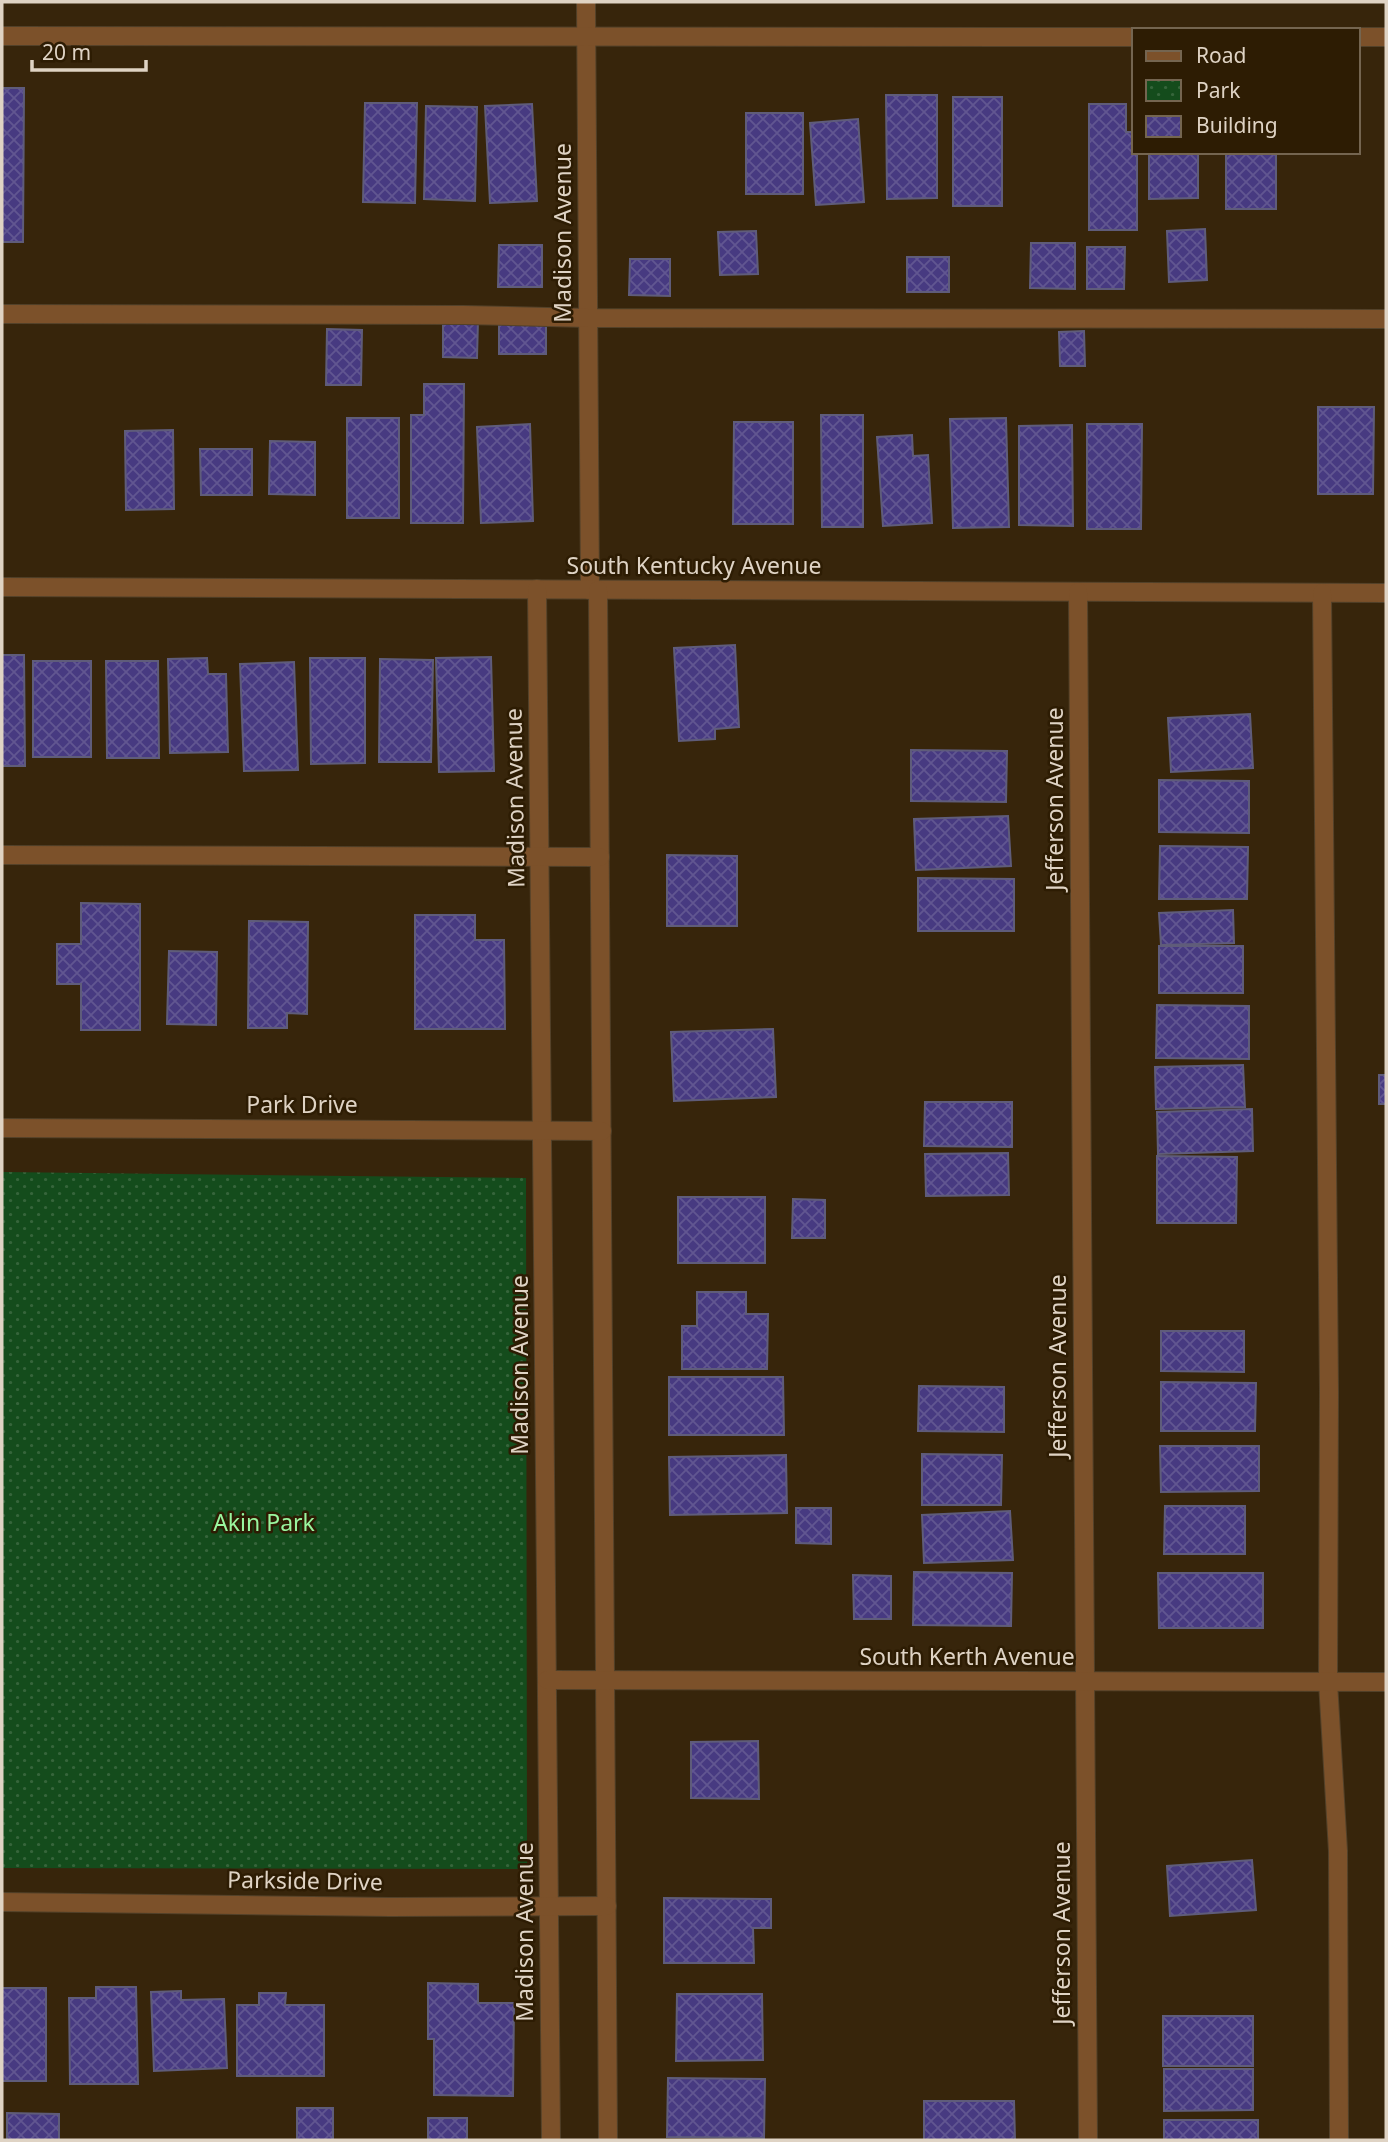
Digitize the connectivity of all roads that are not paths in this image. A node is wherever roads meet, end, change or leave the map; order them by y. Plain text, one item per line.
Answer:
1 (586, 2) edge
2 (2, 36) edge
3 (1132, 37) edge
4 (1360, 37) edge
5 (1386, 37) edge
6 (586, 38) junction
7 (2, 314) edge
8 (588, 318) junction
9 (1386, 318) edge
10 (2, 587) edge
11 (537, 589) junction
12 (594, 590) junction
13 (1078, 592) junction
14 (1322, 593) junction
15 (1386, 593) edge
16 (2, 855) edge
17 (540, 856) junction
18 (600, 857) junction
19 (2, 1128) edge
20 (543, 1131) junction
21 (602, 1131) junction
22 (547, 1680) junction
23 (606, 1680) junction
24 (1084, 1681) junction
25 (1328, 1682) junction
26 (1386, 1682) edge
27 (2, 1902) edge
28 (549, 1906) junction
29 (607, 1906) junction
30 (551, 2140) edge
31 (608, 2140) edge
32 (1088, 2140) edge
33 (1339, 2140) edge

1 - 6 street, Madison Avenue
2 - 6 street
3 - 6 street
4 - 5 street
6 - 8 street, Madison Avenue
7 - 8 street
8 - 9 street
8 - 12 street, Madison Avenue
10 - 11 street, South Kentucky Avenue
11 - 12 street, South Kentucky Avenue
11 - 17 street, Madison Avenue
12 - 13 street, South Kentucky Avenue
12 - 18 street, Madison Avenue
13 - 14 street, South Kentucky Avenue
13 - 24 street, Jefferson Avenue
14 - 15 street, South Kentucky Avenue
14 - 25 street
16 - 17 street
17 - 18 street
17 - 20 street, Madison Avenue
18 - 21 street, Madison Avenue
19 - 20 street, Park Drive
20 - 21 street, Park Drive
20 - 22 street, Madison Avenue
21 - 23 street, Madison Avenue
22 - 23 street, South Kerth Avenue
22 - 28 street, Madison Avenue
23 - 24 street, South Kerth Avenue
23 - 29 street, Madison Avenue
24 - 25 street, South Kerth Avenue
24 - 32 street, Jefferson Avenue
25 - 26 street, South Kerth Avenue
25 - 33 street
27 - 28 street, Parkside Drive
28 - 29 street, Parkside Drive
28 - 30 street, Madison Avenue
29 - 31 street, Madison Avenue

